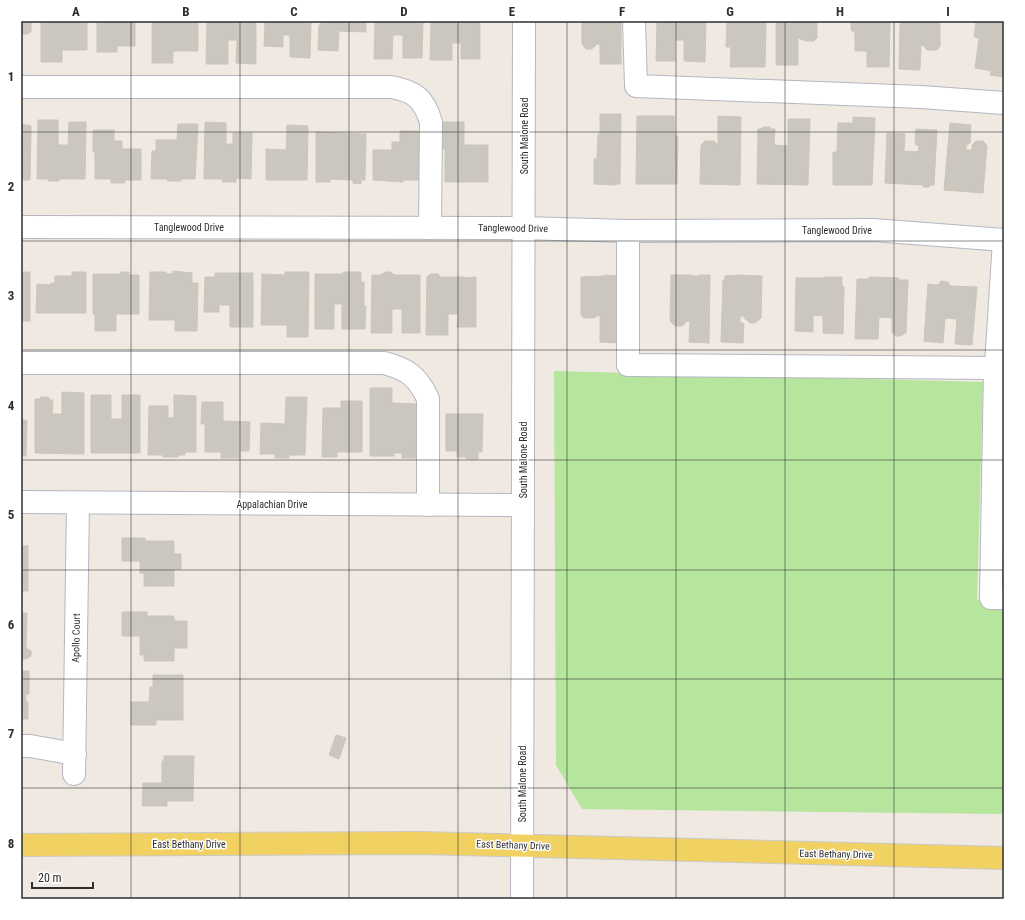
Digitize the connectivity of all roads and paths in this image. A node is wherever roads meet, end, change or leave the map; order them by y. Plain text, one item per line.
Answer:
1 (524, 21) edge
2 (634, 21) edge
3 (21, 87) edge
4 (1004, 103) edge
5 (21, 227) edge
6 (430, 228) junction
7 (523, 228) junction
8 (628, 231) junction
9 (1004, 240) edge
10 (21, 363) edge
11 (995, 381) junction
12 (21, 502) edge
13 (78, 503) junction
14 (428, 505) junction
15 (523, 505) junction
16 (1004, 598) edge
17 (21, 746) edge
18 (21, 845) edge
19 (522, 846) junction
20 (1004, 858) edge
21 (522, 899) edge

1 - 7 street, South Malone Road
2 - 4 street
3 - 6 street
5 - 6 street, Tanglewood Drive
6 - 7 street, Tanglewood Drive
7 - 8 street, Tanglewood Drive
7 - 15 street, South Malone Road
8 - 9 street, Tanglewood Drive
8 - 11 street
9 - 11 street
10 - 14 street
11 - 16 street
12 - 13 street, Appalachian Drive
13 - 14 street, Appalachian Drive
13 - 17 street, Apollo Court
14 - 15 street, Appalachian Drive
15 - 19 street, South Malone Road
18 - 19 main road, East Bethany Drive
19 - 20 main road, East Bethany Drive
19 - 21 street, South Malone Road

